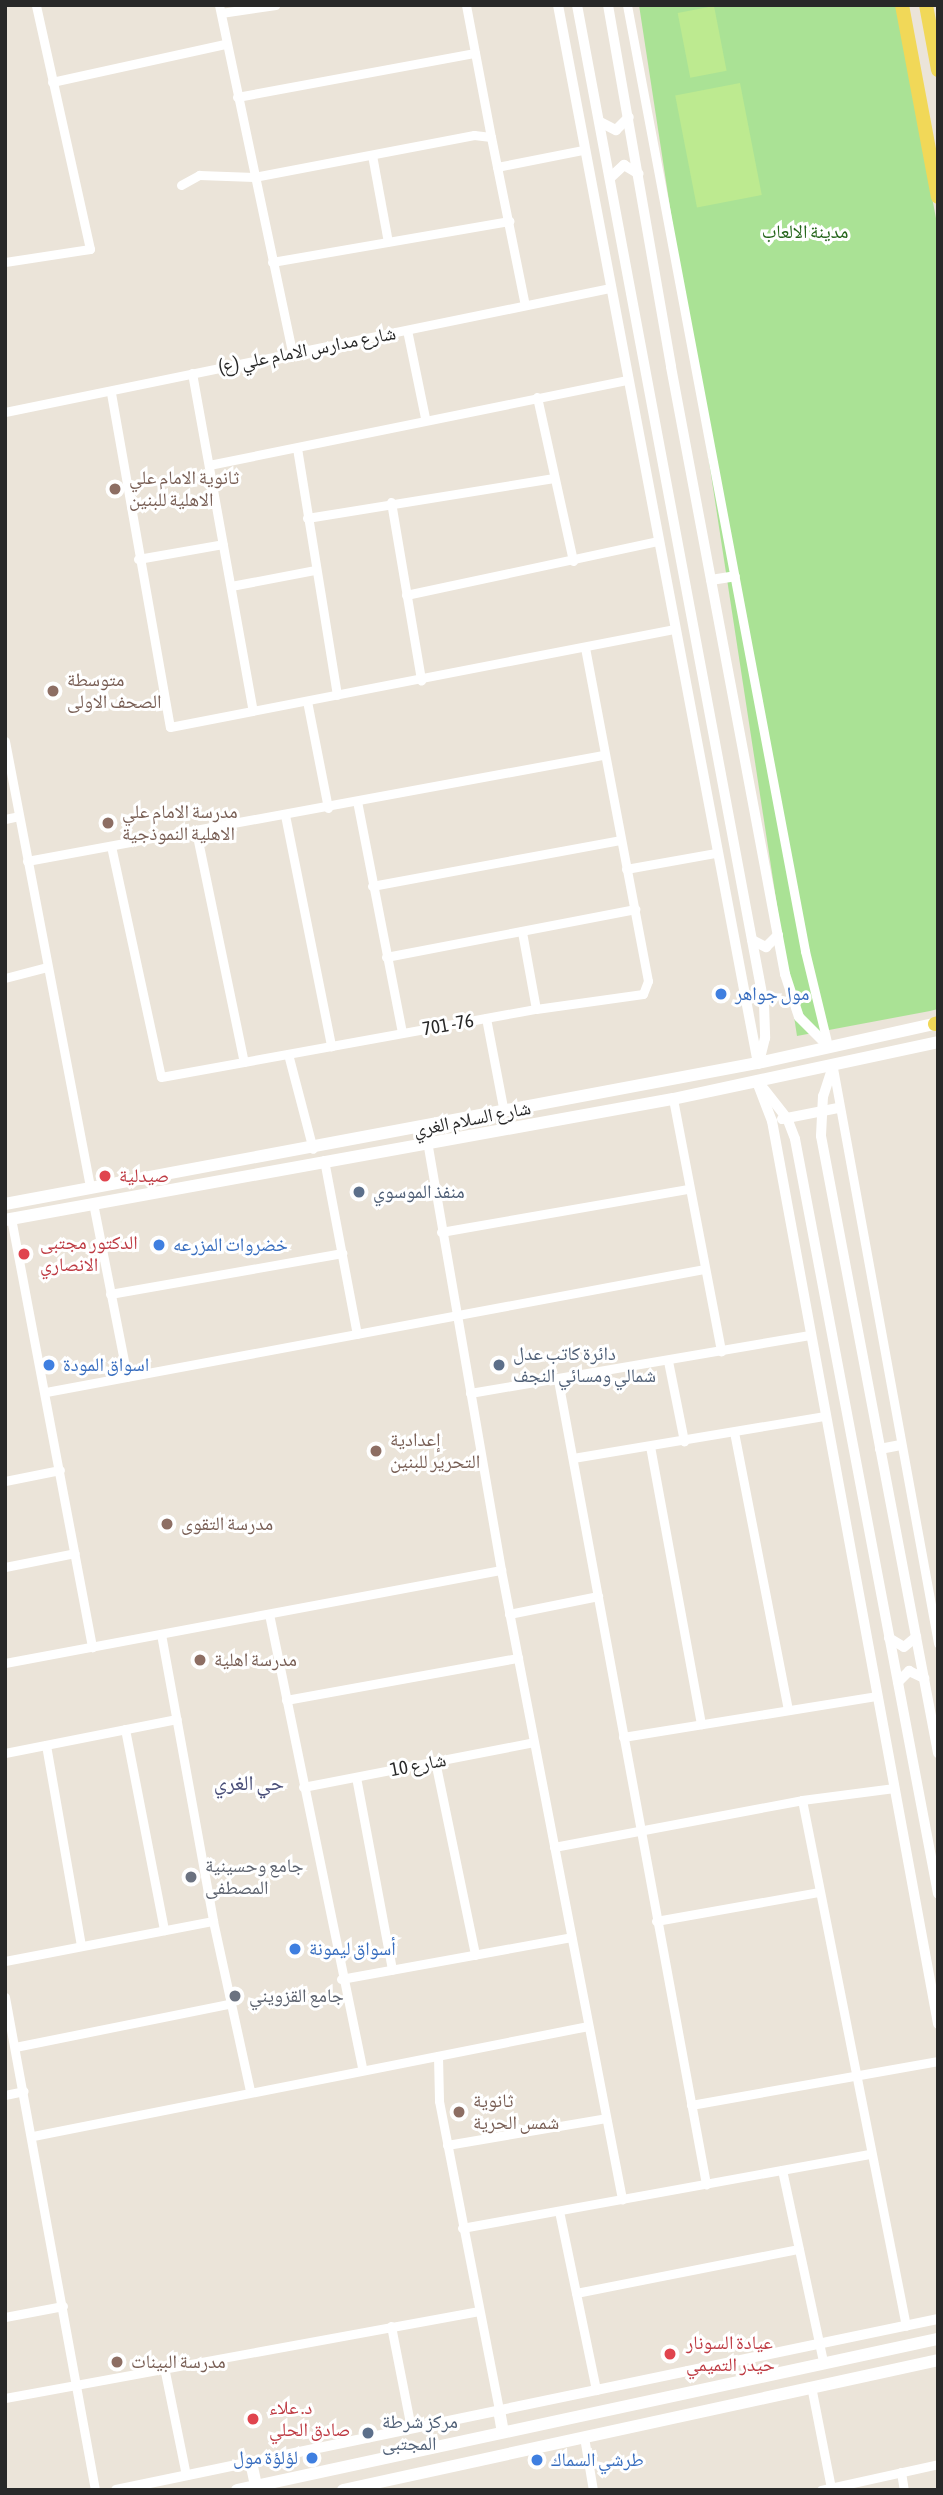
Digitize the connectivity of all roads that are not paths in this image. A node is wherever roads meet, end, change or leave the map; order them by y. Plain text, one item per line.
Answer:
1 (36, 5) edge
2 (275, 5) edge
3 (466, 5) edge
4 (558, 5) edge
5 (578, 5) edge
6 (608, 5) edge
7 (627, 5) edge
8 (902, 5) edge
9 (926, 5) edge
10 (220, 9) edge
11 (225, 44) junction
12 (475, 53) junction
13 (938, 71) edge
14 (52, 82) junction
15 (237, 97) junction
16 (629, 117) junction
17 (600, 121) junction
18 (491, 136) junction
19 (583, 150) junction
20 (373, 155) junction
21 (935, 165) edge
22 (498, 167) junction
23 (639, 174) junction
24 (254, 177) junction
25 (611, 177) junction
26 (181, 185) dead end
27 (938, 197) edge
28 (509, 220) junction
29 (388, 242) junction
30 (5, 262) edge
31 (272, 262) junction
32 (610, 288) junction
33 (525, 305) junction
34 (407, 330) junction
35 (292, 351) junction
36 (192, 373) junction
37 (627, 380) junction
38 (111, 393) junction
39 (537, 397) junction
40 (5, 412) edge
41 (425, 418) junction
42 (297, 448) junction
43 (209, 465) junction
44 (554, 478) junction
45 (391, 502) junction
46 (307, 518) junction
47 (658, 541) junction
48 (223, 544) junction
49 (138, 559) junction
50 (573, 561) junction
51 (315, 570) junction
52 (735, 576) junction
53 (711, 580) junction
54 (685, 585) junction
55 (231, 586) junction
56 (667, 589) junction
57 (407, 595) junction
58 (674, 629) junction
59 (585, 649) junction
60 (421, 680) junction
61 (337, 695) junction
62 (307, 701) junction
63 (253, 711) junction
64 (5, 741) edge
65 (603, 755) junction
66 (357, 801) junction
67 (328, 808) junction
68 (19, 816) junction
69 (285, 816) junction
70 (5, 819) edge
71 (196, 831) junction
72 (620, 840) junction
73 (111, 846) junction
74 (715, 853) junction
75 (27, 861) junction
76 (626, 869) junction
77 (372, 886) junction
78 (635, 909) junction
79 (522, 932) junction
80 (778, 935) junction
81 (752, 940) junction
82 (386, 957) junction
83 (47, 967) junction
84 (5, 978) edge
85 (536, 1009) junction
86 (486, 1018) junction
87 (937, 1023) edge
88 (402, 1033) junction
89 (938, 1042) edge
90 (331, 1046) junction
91 (828, 1046) junction
92 (288, 1054) junction
93 (244, 1062) junction
94 (758, 1063) junction
95 (833, 1066) junction
96 (757, 1082) junction
97 (673, 1098) junction
98 (536, 1107) junction
99 (838, 1108) junction
100 (821, 1111) junction
101 (504, 1112) junction
102 (787, 1118) junction
103 (772, 1121) junction
104 (538, 1122) junction
105 (427, 1142) junction
106 (313, 1149) junction
107 (324, 1160) junction
108 (244, 1169) junction
109 (90, 1188) junction
110 (688, 1189) junction
111 (93, 1203) junction
112 (5, 1205) edge
113 (8, 1219) edge
114 (441, 1232) junction
115 (342, 1253) junction
116 (704, 1269) junction
117 (110, 1294) junction
118 (456, 1315) junction
119 (357, 1334) junction
120 (808, 1335) junction
121 (721, 1351) junction
122 (668, 1360) junction
123 (127, 1377) junction
124 (558, 1380) junction
125 (46, 1392) junction
126 (470, 1393) junction
127 (824, 1416) junction
128 (734, 1432) junction
129 (684, 1441) junction
130 (901, 1445) junction
131 (650, 1446) junction
132 (880, 1448) junction
133 (854, 1453) junction
134 (831, 1457) junction
135 (573, 1458) junction
136 (60, 1470) junction
137 (5, 1481) edge
138 (75, 1553) junction
139 (5, 1567) edge
140 (501, 1570) junction
141 (598, 1596) junction
142 (269, 1614) junction
143 (509, 1614) junction
144 (161, 1634) junction
145 (916, 1637) junction
146 (889, 1638) junction
147 (938, 1643) edge
148 (92, 1647) junction
149 (517, 1658) junction
150 (5, 1663) edge
151 (924, 1678) junction
152 (898, 1682) junction
153 (876, 1696) junction
154 (286, 1700) junction
155 (788, 1709) junction
156 (177, 1719) junction
157 (701, 1724) junction
158 (125, 1729) junction
159 (623, 1737) junction
160 (534, 1742) junction
161 (46, 1745) junction
162 (5, 1753) edge
163 (938, 1753) edge
164 (435, 1762) junction
165 (356, 1777) junction
166 (303, 1787) junction
167 (894, 1788) junction
168 (802, 1800) junction
169 (639, 1831) junction
170 (554, 1847) junction
171 (819, 1892) junction
172 (938, 1894) edge
173 (213, 1921) junction
174 (656, 1921) junction
175 (164, 1930) junction
176 (571, 1937) junction
177 (81, 1946) junction
178 (938, 1948) edge
179 (924, 1950) junction
180 (475, 1955) junction
181 (5, 1961) edge
182 (392, 1970) junction
183 (341, 1979) junction
184 (5, 1997) edge
185 (229, 2004) junction
186 (938, 2024) edge
187 (588, 2026) junction
188 (15, 2047) junction
189 (438, 2056) junction
190 (938, 2061) edge
191 (362, 2068) junction
192 (854, 2075) junction
193 (24, 2091) junction
194 (250, 2091) junction
195 (5, 2095) edge
196 (691, 2105) junction
197 (606, 2118) junction
198 (33, 2136) junction
199 (447, 2146) junction
200 (869, 2154) junction
201 (782, 2170) junction
202 (706, 2184) junction
203 (622, 2199) junction
204 (559, 2211) junction
205 (462, 2228) junction
206 (799, 2249) junction
207 (576, 2294) junction
208 (63, 2306) junction
209 (479, 2311) junction
210 (5, 2317) edge
211 (938, 2319) edge
212 (391, 2326) junction
213 (906, 2326) junction
214 (938, 2339) edge
215 (819, 2344) junction
216 (938, 2360) edge
217 (823, 2362) junction
218 (164, 2367) junction
219 (76, 2383) junction
220 (811, 2386) junction
221 (596, 2390) junction
222 (658, 2397) junction
223 (5, 2398) edge
224 (499, 2410) junction
225 (662, 2418) junction
226 (411, 2428) junction
227 (503, 2432) junction
228 (584, 2437) junction
229 (251, 2462) junction
230 (938, 2464) edge
231 (901, 2472) junction
232 (186, 2475) junction
233 (256, 2486) junction
234 (375, 2486) edge
235 (826, 2489) edge
236 (95, 2490) edge
237 (116, 2490) edge
238 (237, 2490) edge
239 (343, 2490) edge
240 (593, 2490) edge
241 (904, 2490) edge

1 - 14 street
2 - 10 street
3 - 12 street
4 - 19 street
5 - 17 street
6 - 16 street
7 - 52 street
8 - 21 main road
9 - 13 main road
10 - 11 street
11 - 14 street
11 - 15 street
12 - 15 street
12 - 18 street
14 - 30 street
15 - 24 street
16 - 17 street
16 - 23 street
17 - 25 street
18 - 20 street
18 - 22 street
19 - 22 street
19 - 32 street
20 - 24 street
20 - 29 street
21 - 27 main road
22 - 28 street
23 - 25 street
23 - 53 street
24 - 26 street
24 - 31 street
25 - 54 street
28 - 29 street
28 - 33 street
29 - 31 street
31 - 35 street
32 - 33 street, شارع مدارس الامام علي (ع)
32 - 37 street
33 - 34 street, شارع مدارس الامام علي (ع)
34 - 35 street, شارع مدارس الامام علي (ع)
34 - 41 street
35 - 36 street, شارع مدارس الامام علي (ع)
36 - 38 street, شارع مدارس الامام علي (ع)
36 - 43 street
37 - 39 street
37 - 47 street
38 - 40 street, شارع مدارس الامام علي (ع)
38 - 49 street
39 - 41 street
39 - 44 street
41 - 42 street
42 - 43 street
42 - 46 street
43 - 48 street
44 - 45 street
44 - 50 street
45 - 46 street
45 - 57 street
46 - 51 street
47 - 50 street
47 - 56 street
48 - 49 street
48 - 55 street
49 - 63 street
50 - 57 street
51 - 55 street
51 - 61 street
52 - 53 street
52 - 91 street
53 - 80 street
54 - 56 street
54 - 81 street
55 - 63 street
56 - 58 street
57 - 60 street
58 - 59 street
58 - 74 street
59 - 60 street
59 - 65 street
60 - 61 street
61 - 62 street
62 - 63 street
62 - 67 street
64 - 68 street
65 - 66 street
65 - 72 street
66 - 67 street
66 - 77 street
67 - 69 street
68 - 70 street
68 - 75 street
69 - 71 street
69 - 90 street
71 - 73 street
71 - 93 street
72 - 76 street
72 - 77 street
73 - 75 street
73 - 93 street, 701 -76
74 - 76 street
74 - 94 street
75 - 83 street
76 - 78 street
77 - 82 street
78 - 79 street
78 - 85 street, 701 -76
79 - 82 street
79 - 85 street
80 - 81 street
80 - 91 street
81 - 94 street
82 - 88 street
83 - 84 street
83 - 109 street
85 - 86 street, 701 -76
86 - 88 street, 701 -76
86 - 101 street
87 - 91 main road, شارع السلام الغري
88 - 90 street, 701 -76
89 - 95 main road, شارع السلام الغري
90 - 92 street, 701 -76
91 - 94 main road, شارع السلام الغري
92 - 93 street, 701 -76
92 - 106 street
94 - 98 main road, شارع السلام الغري
95 - 96 main road, شارع السلام الغري
95 - 99 street
95 - 100 street
96 - 97 main road, شارع السلام الغري
96 - 102 street
96 - 103 street
97 - 104 main road, شارع السلام الغري
97 - 110 street
98 - 101 main road, شارع السلام الغري
98 - 104 main road
99 - 100 street
99 - 130 street
100 - 102 street
100 - 132 street
101 - 106 main road, شارع السلام الغري
102 - 103 street
102 - 133 street
103 - 120 street
104 - 105 main road, شارع السلام الغري
105 - 107 main road, شارع السلام الغري
105 - 114 street
106 - 108 main road, شارع السلام الغري
107 - 108 main road, شارع السلام الغري
107 - 115 street
108 - 109 main road, شارع السلام الغري
108 - 111 main road, شارع السلام الغري
109 - 112 main road, شارع السلام الغري
110 - 114 street
110 - 116 street
111 - 113 main road, شارع السلام الغري
111 - 117 street
113 - 125 street
114 - 118 street
115 - 117 street
115 - 119 street
116 - 118 street
116 - 121 street
117 - 123 street
118 - 119 street
118 - 126 street
119 - 123 street
120 - 121 street
120 - 127 street
121 - 122 street
122 - 124 street
122 - 129 street
123 - 125 street
124 - 126 street
124 - 135 street
125 - 136 street
126 - 140 street
127 - 128 street
127 - 134 street
128 - 129 street
128 - 155 street
129 - 131 street
130 - 132 street
130 - 147 street
131 - 135 street
131 - 157 street
132 - 145 street
133 - 134 street
133 - 146 street
134 - 153 street
135 - 141 street
136 - 137 street
136 - 138 street
138 - 139 street
138 - 148 street
140 - 142 street
140 - 143 street
141 - 143 street
141 - 159 street
142 - 144 street
142 - 154 street
143 - 149 street
144 - 148 street
144 - 156 street
145 - 146 street
145 - 151 street
146 - 152 street
148 - 150 street
149 - 154 street
149 - 160 street
151 - 152 street
151 - 163 street
152 - 172 street
153 - 155 street
153 - 167 street
154 - 166 street
155 - 157 street
156 - 158 street
156 - 173 street
157 - 159 street
158 - 161 street
158 - 175 street
159 - 169 street
160 - 164 street, شارع 10
160 - 170 street
161 - 162 street
161 - 177 street
164 - 165 street, شارع 10
164 - 180 street
165 - 166 street, شارع 10
165 - 182 street
166 - 183 street
167 - 168 street
167 - 179 street
168 - 169 street
168 - 171 street
169 - 170 street
169 - 174 street
170 - 176 street
171 - 174 street
171 - 192 street
173 - 175 street
173 - 185 street
174 - 196 street
175 - 177 street
176 - 180 street
176 - 187 street
177 - 181 street
178 - 179 street
179 - 186 street
180 - 182 street
182 - 183 street
183 - 191 street
184 - 188 street
185 - 188 street
185 - 194 street
187 - 189 street
187 - 197 street
188 - 193 street
189 - 191 street
189 - 199 street
190 - 192 street
191 - 194 street
192 - 196 street
192 - 200 street
193 - 195 street
193 - 198 street
194 - 198 street
196 - 202 street
197 - 199 street
197 - 203 street
198 - 208 street
199 - 205 street
200 - 201 street
200 - 213 street
201 - 202 street
201 - 206 street
202 - 203 street
203 - 204 street
204 - 205 street
204 - 207 street
205 - 209 street
206 - 207 street
206 - 215 street
207 - 221 street
208 - 210 street
208 - 219 street
209 - 212 street
209 - 224 street
211 - 213 street
212 - 218 street
212 - 226 street
213 - 215 street
214 - 217 main road
215 - 217 street
215 - 221 street
216 - 220 main road
217 - 222 main road
218 - 219 street
218 - 232 street
219 - 223 street
219 - 236 street
220 - 225 main road
220 - 235 street
221 - 224 street
222 - 225 main road
222 - 227 main road
224 - 226 street
224 - 227 main road
225 - 228 main road
226 - 229 street
227 - 233 main road
228 - 234 main road
228 - 240 street
229 - 232 street
229 - 233 main road
230 - 231 street
231 - 235 street
231 - 241 street
232 - 237 street
233 - 238 main road
234 - 239 main road

